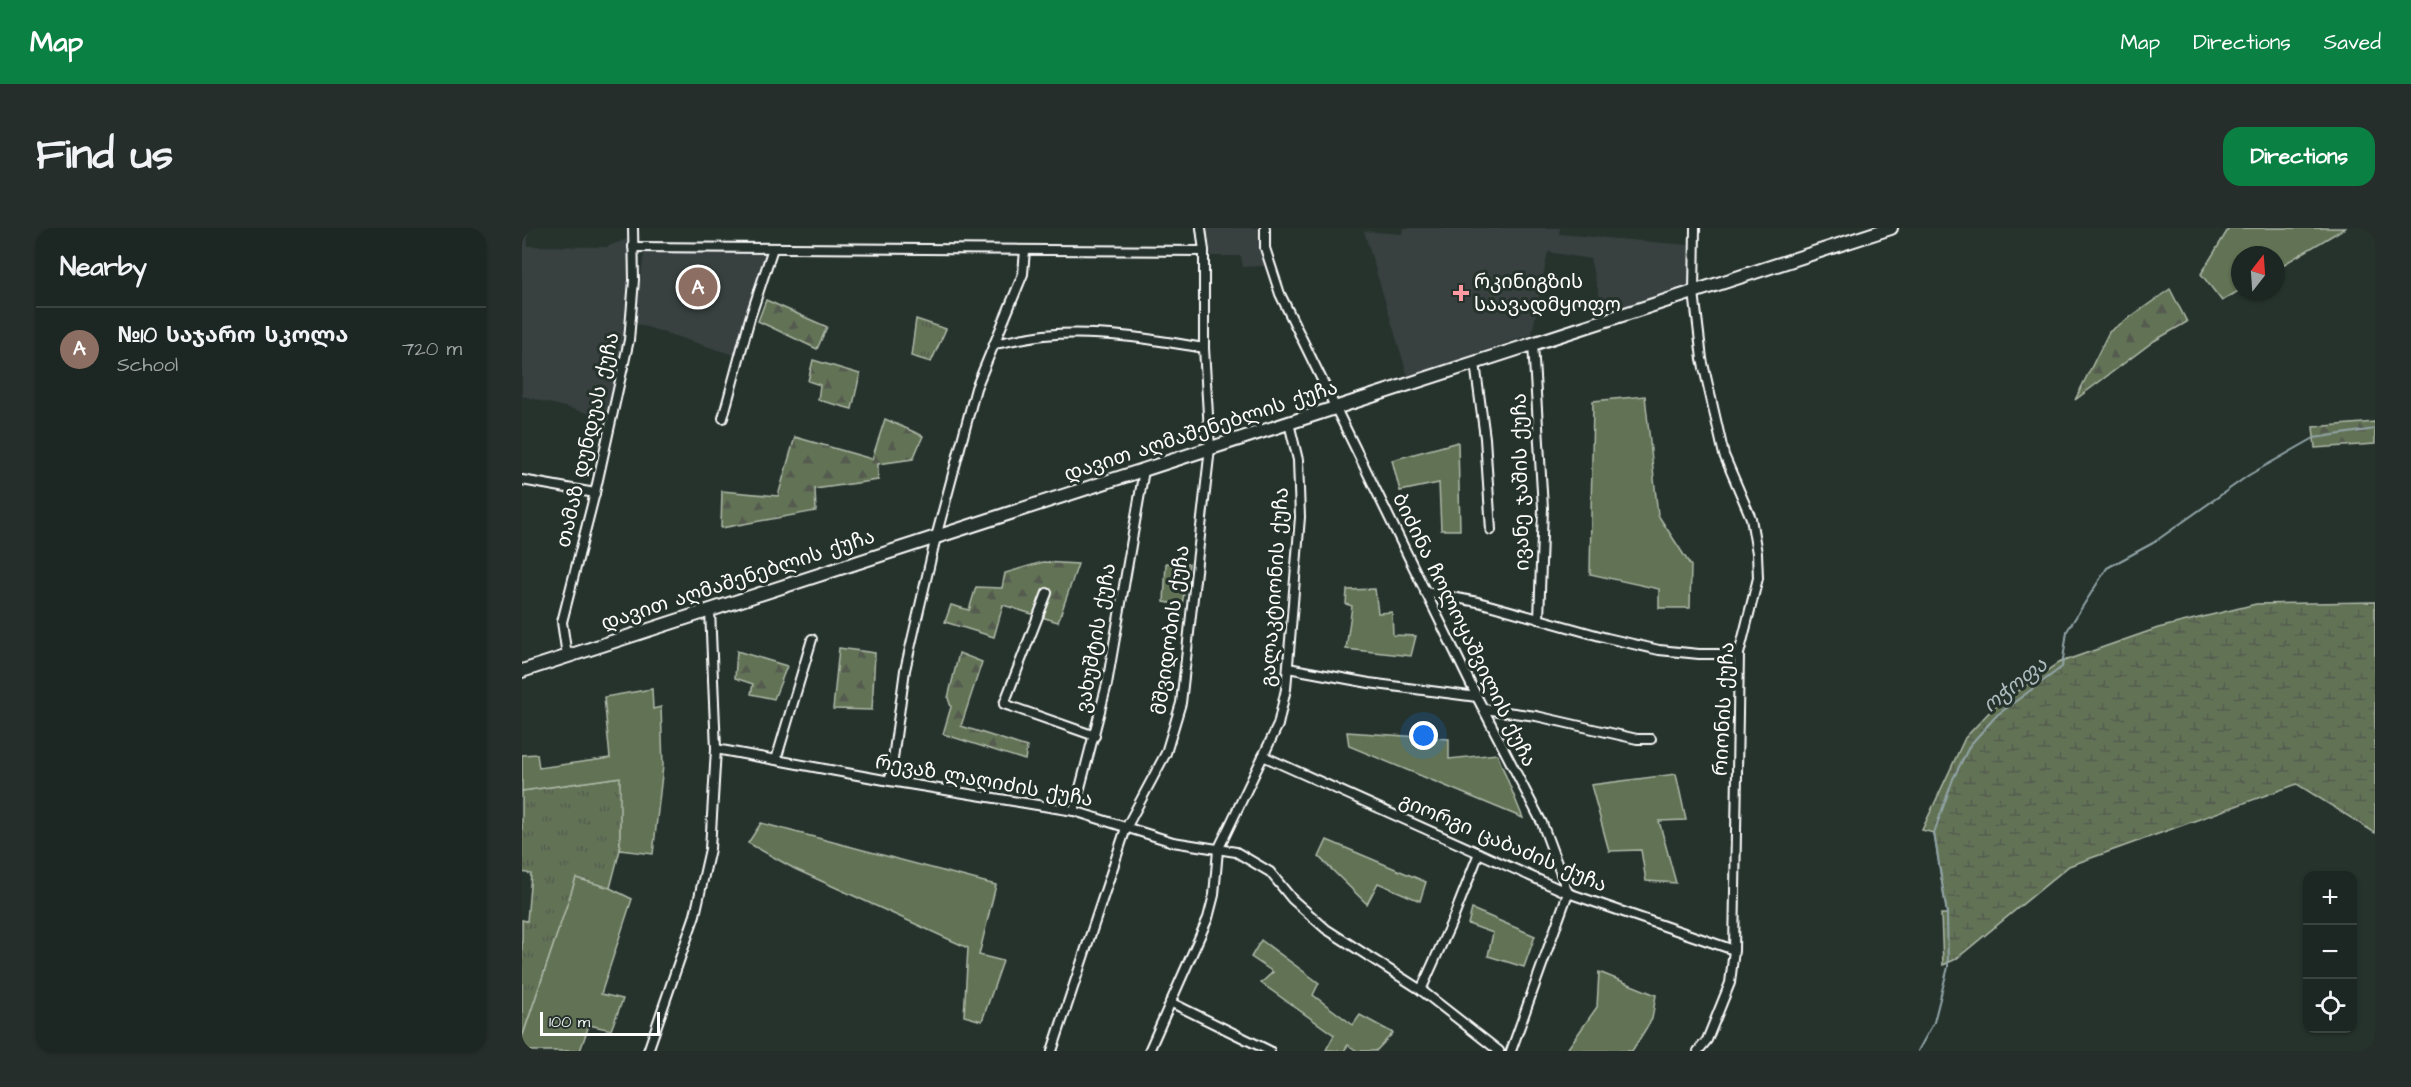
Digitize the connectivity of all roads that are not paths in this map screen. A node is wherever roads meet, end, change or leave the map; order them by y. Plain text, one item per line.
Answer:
1 (633, 228) edge
2 (1201, 228) edge
3 (1265, 228) edge
4 (1695, 228) edge
5 (1891, 228) edge
6 (633, 247) junction
7 (773, 248) junction
8 (1025, 250) junction
9 (1204, 251) junction
10 (1694, 292) junction
11 (994, 344) junction
12 (1533, 344) junction
13 (1204, 348) junction
14 (1475, 363) junction
15 (1336, 408) junction
16 (723, 418) dead end
17 (1289, 423) junction
18 (1210, 448) junction
19 (1144, 470) junction
20 (522, 480) edge
21 (595, 493) junction
22 (1491, 530) dead end
23 (936, 537) junction
24 (1425, 591) junction
25 (1047, 593) dead end
26 (710, 610) junction
27 (1539, 619) junction
28 (812, 639) dead end
29 (1739, 654) junction
30 (567, 656) junction
31 (1288, 668) junction
32 (522, 671) edge
33 (1478, 697) junction
34 (1484, 709) junction
35 (1095, 736) junction
36 (1651, 739) dead end
37 (716, 748) junction
38 (1263, 756) junction
39 (776, 760) junction
40 (890, 781) junction
41 (1074, 811) junction
42 (1126, 828) junction
43 (1218, 850) junction
44 (1479, 853) junction
45 (1568, 893) junction
46 (1734, 950) junction
47 (1421, 990) junction
48 (1170, 1002) junction
49 (648, 1051) edge
50 (1052, 1051) edge
51 (1149, 1051) edge
52 (1270, 1051) edge
53 (1499, 1051) edge
54 (1511, 1051) edge
55 (1698, 1051) edge

1 - 6 street, თამაზ დუნდუას ქუჩა
2 - 9 street, მშვიდობის ქუჩა
3 - 15 street, ბიძინა ჩოლოყაშვილის ქუჩა
4 - 10 street, რიონის ქუჩა
5 - 10 main road, დავით აღმაშენებლის ქუჩა
6 - 7 street
6 - 21 street, თამაზ დუნდუას ქუჩა
7 - 8 street
7 - 16 street
8 - 9 street
8 - 11 street
9 - 13 street, მშვიდობის ქუჩა
10 - 12 main road, დავით აღმაშენებლის ქუჩა
10 - 29 street, რიონის ქუჩა
11 - 13 street
11 - 23 street
12 - 14 main road, დავით აღმაშენებლის ქუჩა
12 - 27 street, ივანე ჯაშის ქუჩა
13 - 18 street, მშვიდობის ქუჩა
14 - 15 main road, დავით აღმაშენებლის ქუჩა
14 - 22 street
15 - 17 main road, დავით აღმაშენებლის ქუჩა
15 - 24 street, ბიძინა ჩოლოყაშვილის ქუჩა
17 - 18 main road, დავით აღმაშენებლის ქუჩა
17 - 31 street, გალაკტიონის ქუჩა
18 - 19 main road, დავით აღმაშენებლის ქუჩა
18 - 42 street, მშვიდობის ქუჩა
19 - 23 main road, დავით აღმაშენებლის ქუჩა
19 - 35 street, ვახუშტის ქუჩა
20 - 21 street
21 - 30 street, თამაზ დუნდუას ქუჩა
23 - 26 main road, დავით აღმაშენებლის ქუჩა
23 - 40 street
24 - 27 street
24 - 33 street, ბიძინა ჩოლოყაშვილის ქუჩა
25 - 35 street
26 - 30 main road, დავით აღმაშენებლის ქუჩა
26 - 37 street
27 - 29 street
28 - 39 street
29 - 46 street, რიონის ქუჩა
30 - 32 main road, დავით აღმაშენებლის ქუჩა
31 - 33 street
31 - 38 street, გალაკტიონის ქუჩა
33 - 34 street, ბიძინა ჩოლოყაშვილის ქუჩა
34 - 36 street
34 - 45 street, ბიძინა ჩოლოყაშვილის ქუჩა
35 - 41 street, ვახუშტის ქუჩა
37 - 39 street, რევაზ ლაღიძის ქუჩა
37 - 49 street
38 - 43 street, გალაკტიონის ქუჩა
38 - 44 street, გიორგი ცაბაძის ქუჩა
39 - 40 street, რევაზ ლაღიძის ქუჩა
40 - 41 street, რევაზ ლაღიძის ქუჩა
41 - 42 street, რევაზ ლაღიძის ქუჩა
42 - 43 street, რევაზ ლაღიძის ქუჩა
42 - 50 street, მშვიდობის ქუჩა
43 - 47 street, რევაზ ლაღიძის ქუჩა
43 - 48 street, გალაკტიონის ქუჩა
44 - 45 street, გიორგი ცაბაძის ქუჩა
44 - 47 street
45 - 46 street, გიორგი ცაბაძის ქუჩა
45 - 54 street
46 - 55 street, რიონის ქუჩა
47 - 53 street, რევაზ ლაღიძის ქუჩა
48 - 51 street, გალაკტიონის ქუჩა
48 - 52 street

